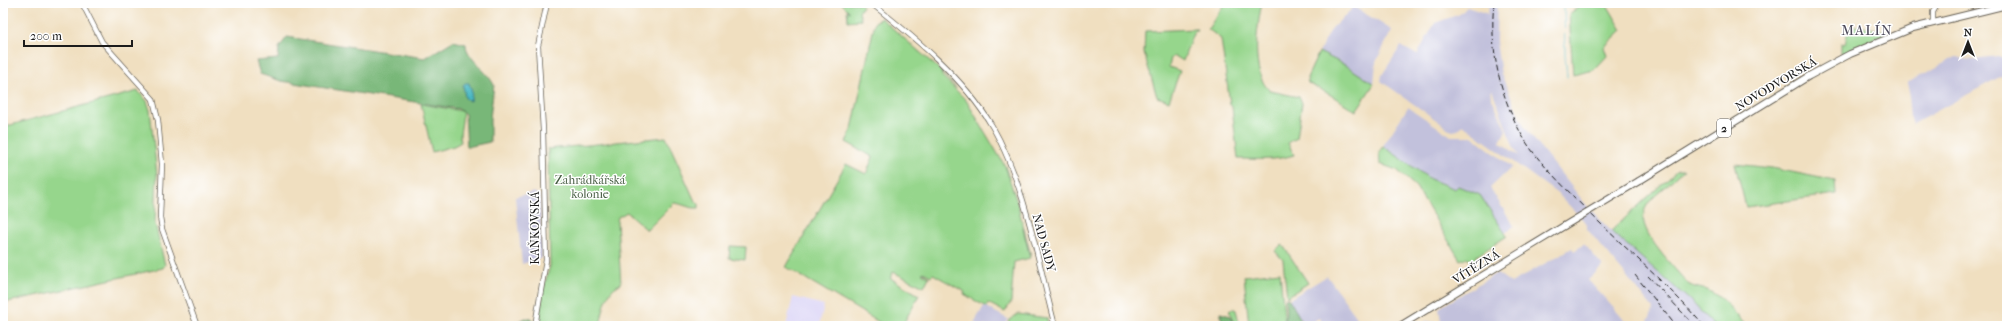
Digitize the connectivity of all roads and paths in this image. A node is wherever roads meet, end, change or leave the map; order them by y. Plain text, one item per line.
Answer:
1 (82, 3) edge
2 (547, 3) edge
3 (871, 3) edge
4 (1938, 3) edge
5 (2007, 5) edge
6 (1933, 23) junction
7 (1564, 226) joint
8 (197, 326) edge
9 (535, 326) edge
10 (1055, 326) edge
11 (1400, 326) edge

1 - 8 street
2 - 9 street, KAŇKOVSKÁ
3 - 10 street, NAD SADY
4 - 6 street
5 - 6 main road, 2
6 - 7 main road, NOVODVORSKÁ / 2, bridge
7 - 11 main road, VÍTĚZNÁ / 2

